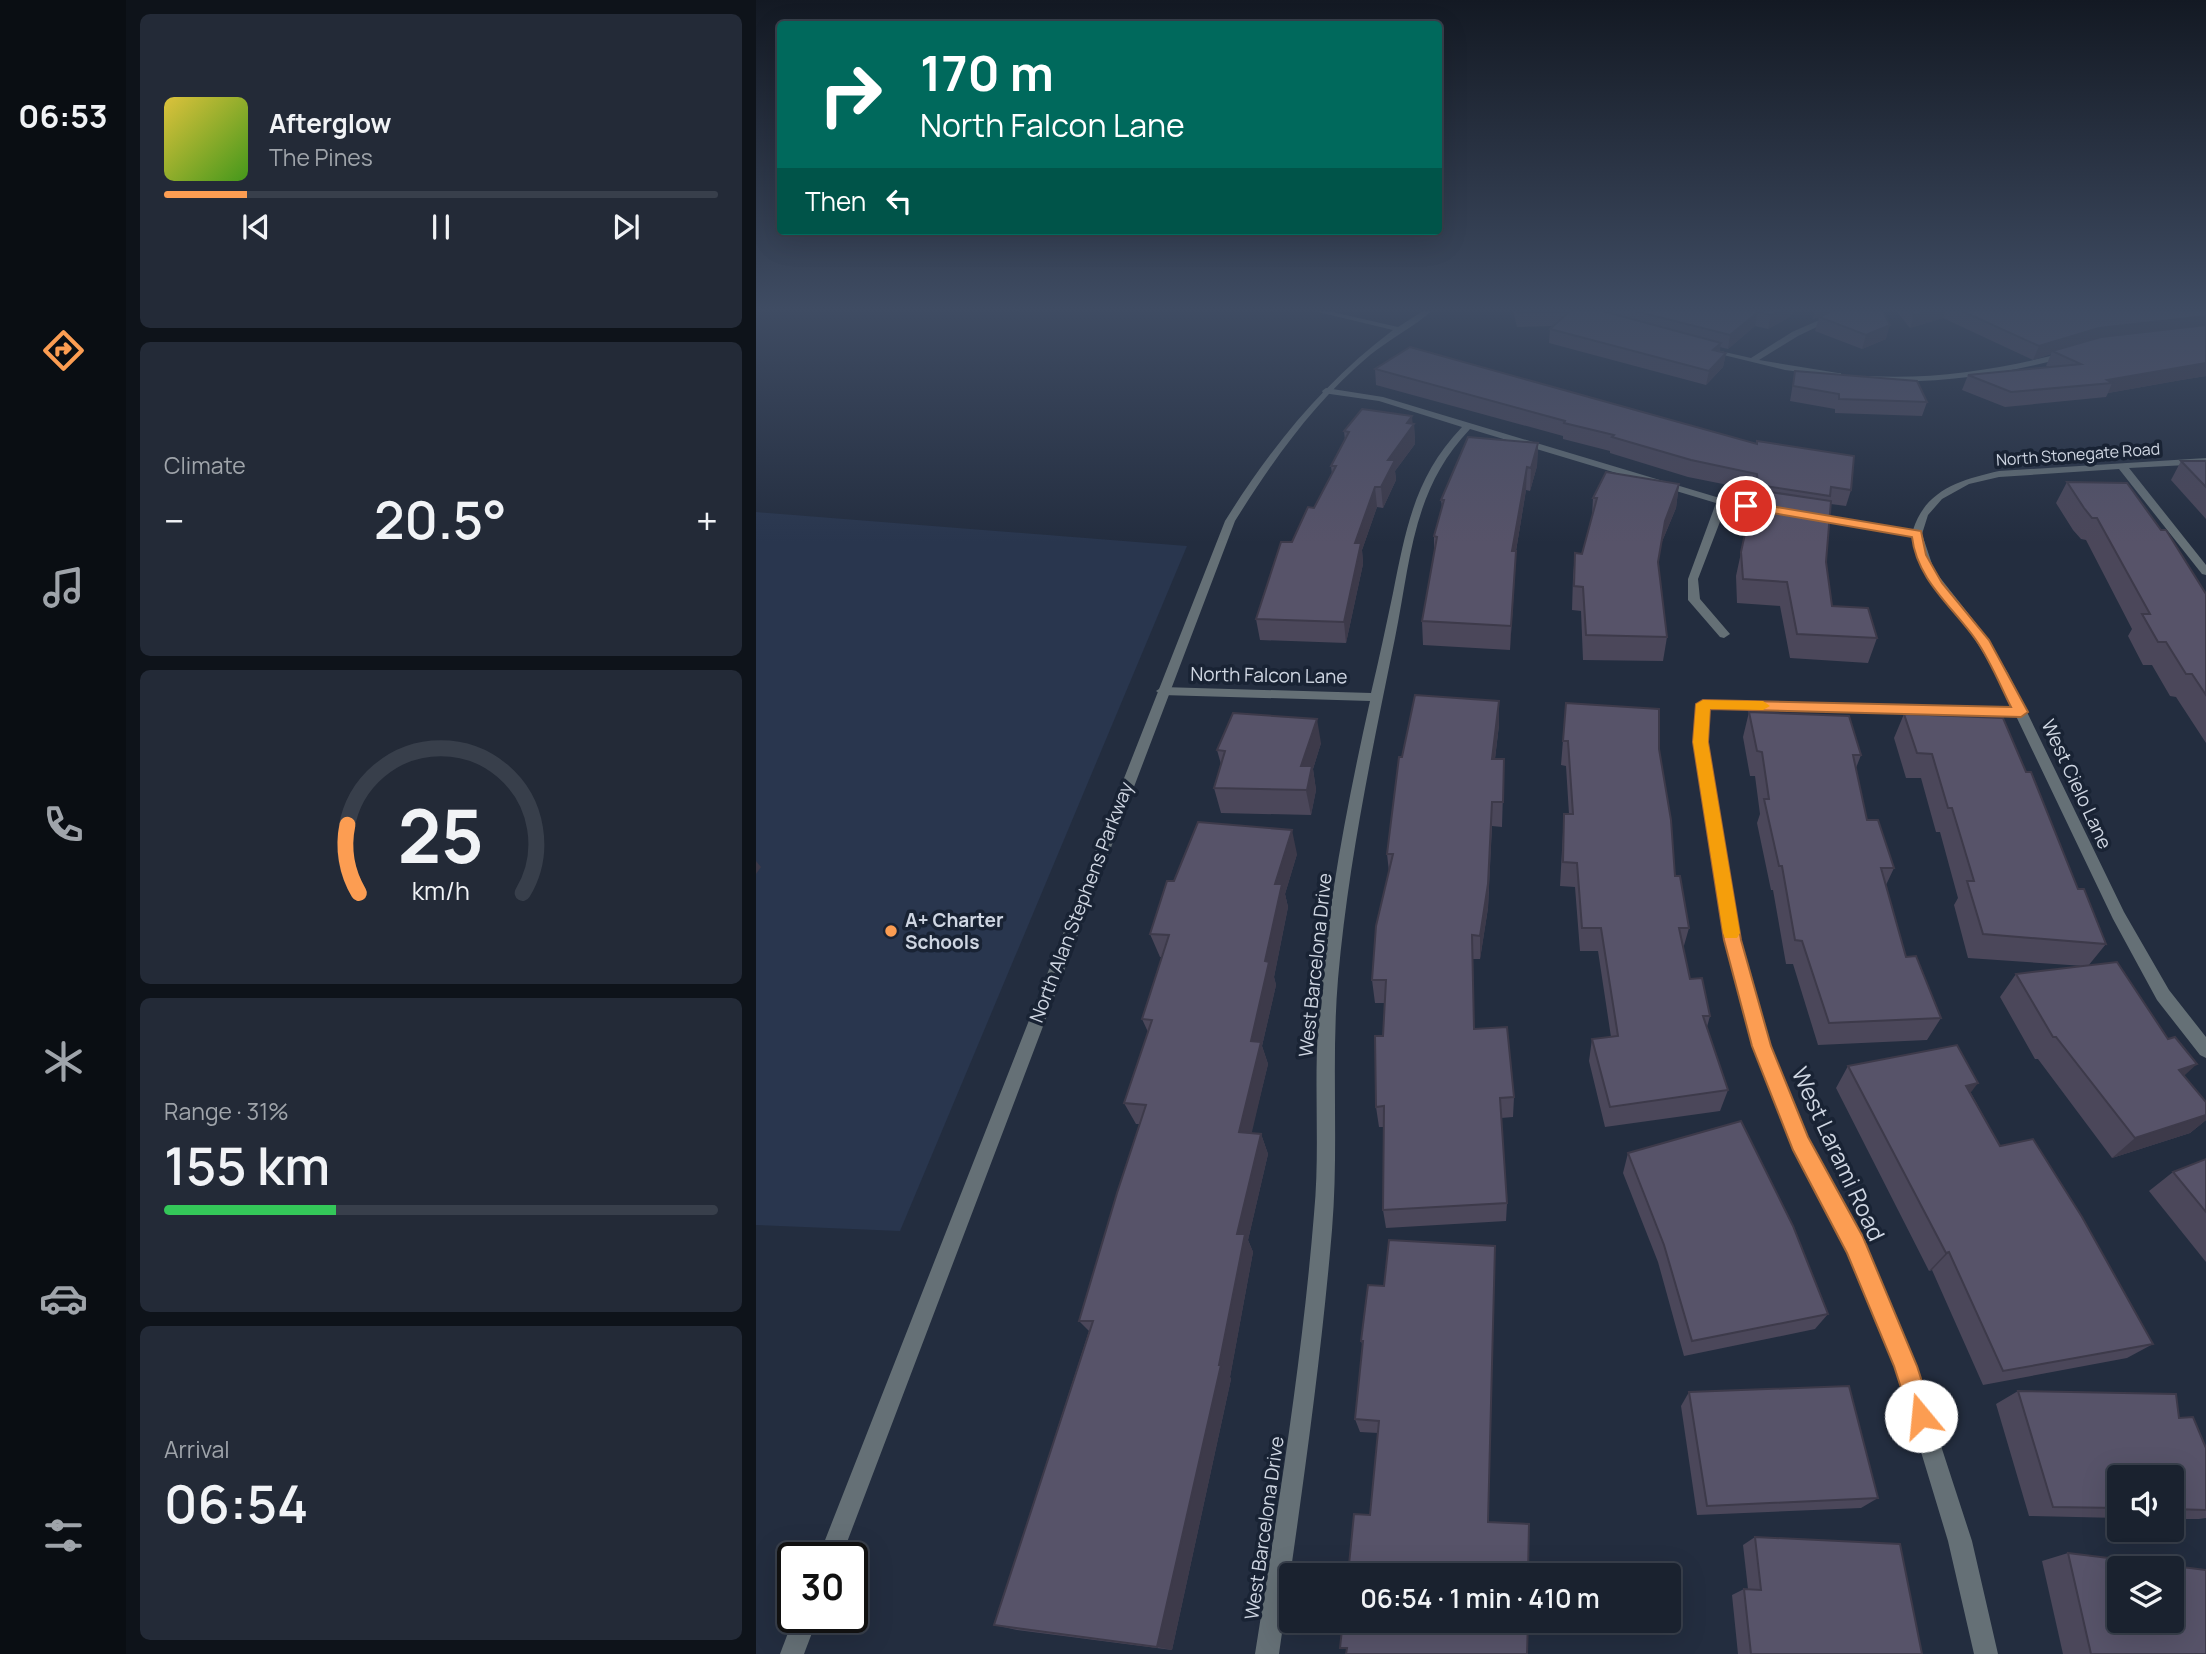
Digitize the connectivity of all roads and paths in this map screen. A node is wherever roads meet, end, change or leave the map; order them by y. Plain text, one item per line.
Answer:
1 (1329, 388) edge
2 (1326, 391) junction
3 (1468, 426) junction
4 (2206, 461) edge
5 (2122, 466) junction
6 (1722, 502) junction
7 (1774, 510) edge
8 (1800, 515) edge
9 (1917, 534) junction
10 (2206, 572) edge
11 (1724, 634) dead end
12 (1162, 691) junction
13 (1375, 696) junction
14 (2021, 712) junction
15 (2206, 1050) edge
16 (835, 1542) edge
17 (800, 1633) edge
18 (792, 1654) edge
19 (1268, 1654) edge
20 (1986, 1654) edge

1 - 2 street, North Alan Stephens Parkway
2 - 3 street
2 - 12 street, North Alan Stephens Parkway
3 - 6 street
3 - 13 street, West Barcelona Drive
4 - 5 street, North Stonegate Road
5 - 9 street, North Stonegate Road
5 - 10 street
6 - 7 street
6 - 11 street
8 - 9 street
9 - 14 street, West Cielo Lane
12 - 13 street, North Falcon Lane
12 - 16 street, North Alan Stephens Parkway
13 - 19 street, West Barcelona Drive
14 - 15 street, West Cielo Lane
14 - 20 street, West Larami Road
17 - 18 street

